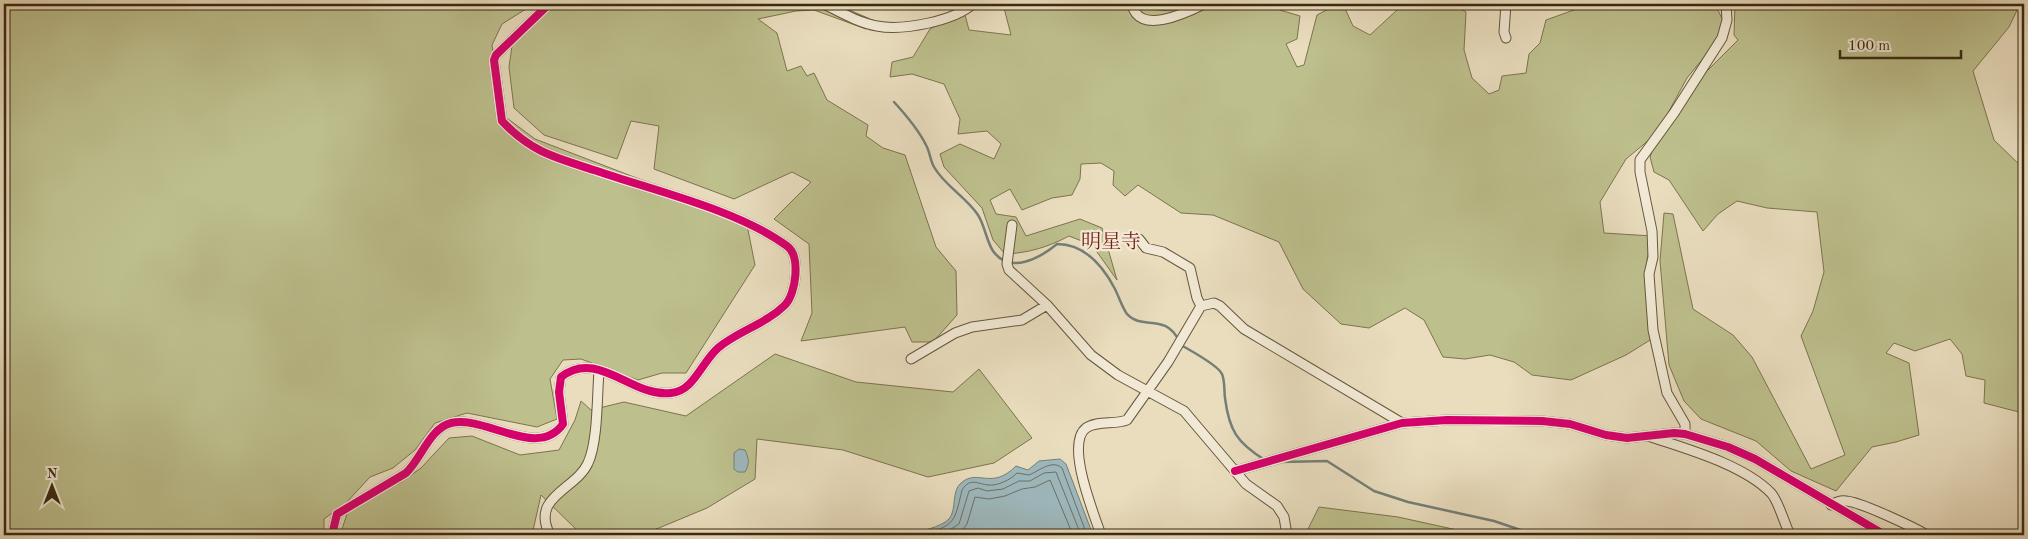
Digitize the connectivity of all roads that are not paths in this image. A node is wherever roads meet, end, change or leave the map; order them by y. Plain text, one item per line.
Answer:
1 (549, 4) edge
2 (824, 4) edge
3 (973, 4) edge
4 (1132, 4) edge
5 (1204, 4) edge
6 (1506, 4) edge
7 (1726, 4) edge
8 (1506, 38) dead end
9 (1012, 225) dead end
10 (1139, 239) dead end
11 (1047, 305) junction
12 (1202, 306) junction
13 (911, 359) dead end
14 (599, 371) junction
15 (1147, 391) junction
16 (1402, 423) junction
17 (1685, 434) junction
18 (1648, 436) junction
19 (1235, 471) junction
20 (1831, 505) junction
21 (332, 535) edge
22 (550, 535) edge
23 (1101, 535) edge
24 (1287, 535) edge
25 (1790, 535) edge
26 (1885, 535) edge
27 (1926, 535) edge

1 - 14 street
2 - 3 street
4 - 5 street
6 - 8 street
7 - 17 street
9 - 11 street
10 - 12 street
11 - 13 street
11 - 15 street
12 - 15 street
12 - 16 street
14 - 21 street
14 - 22 street
15 - 19 street
15 - 23 street
16 - 18 street
16 - 19 street
17 - 18 street
17 - 20 street
18 - 25 street
19 - 24 street
20 - 26 street
20 - 27 street

